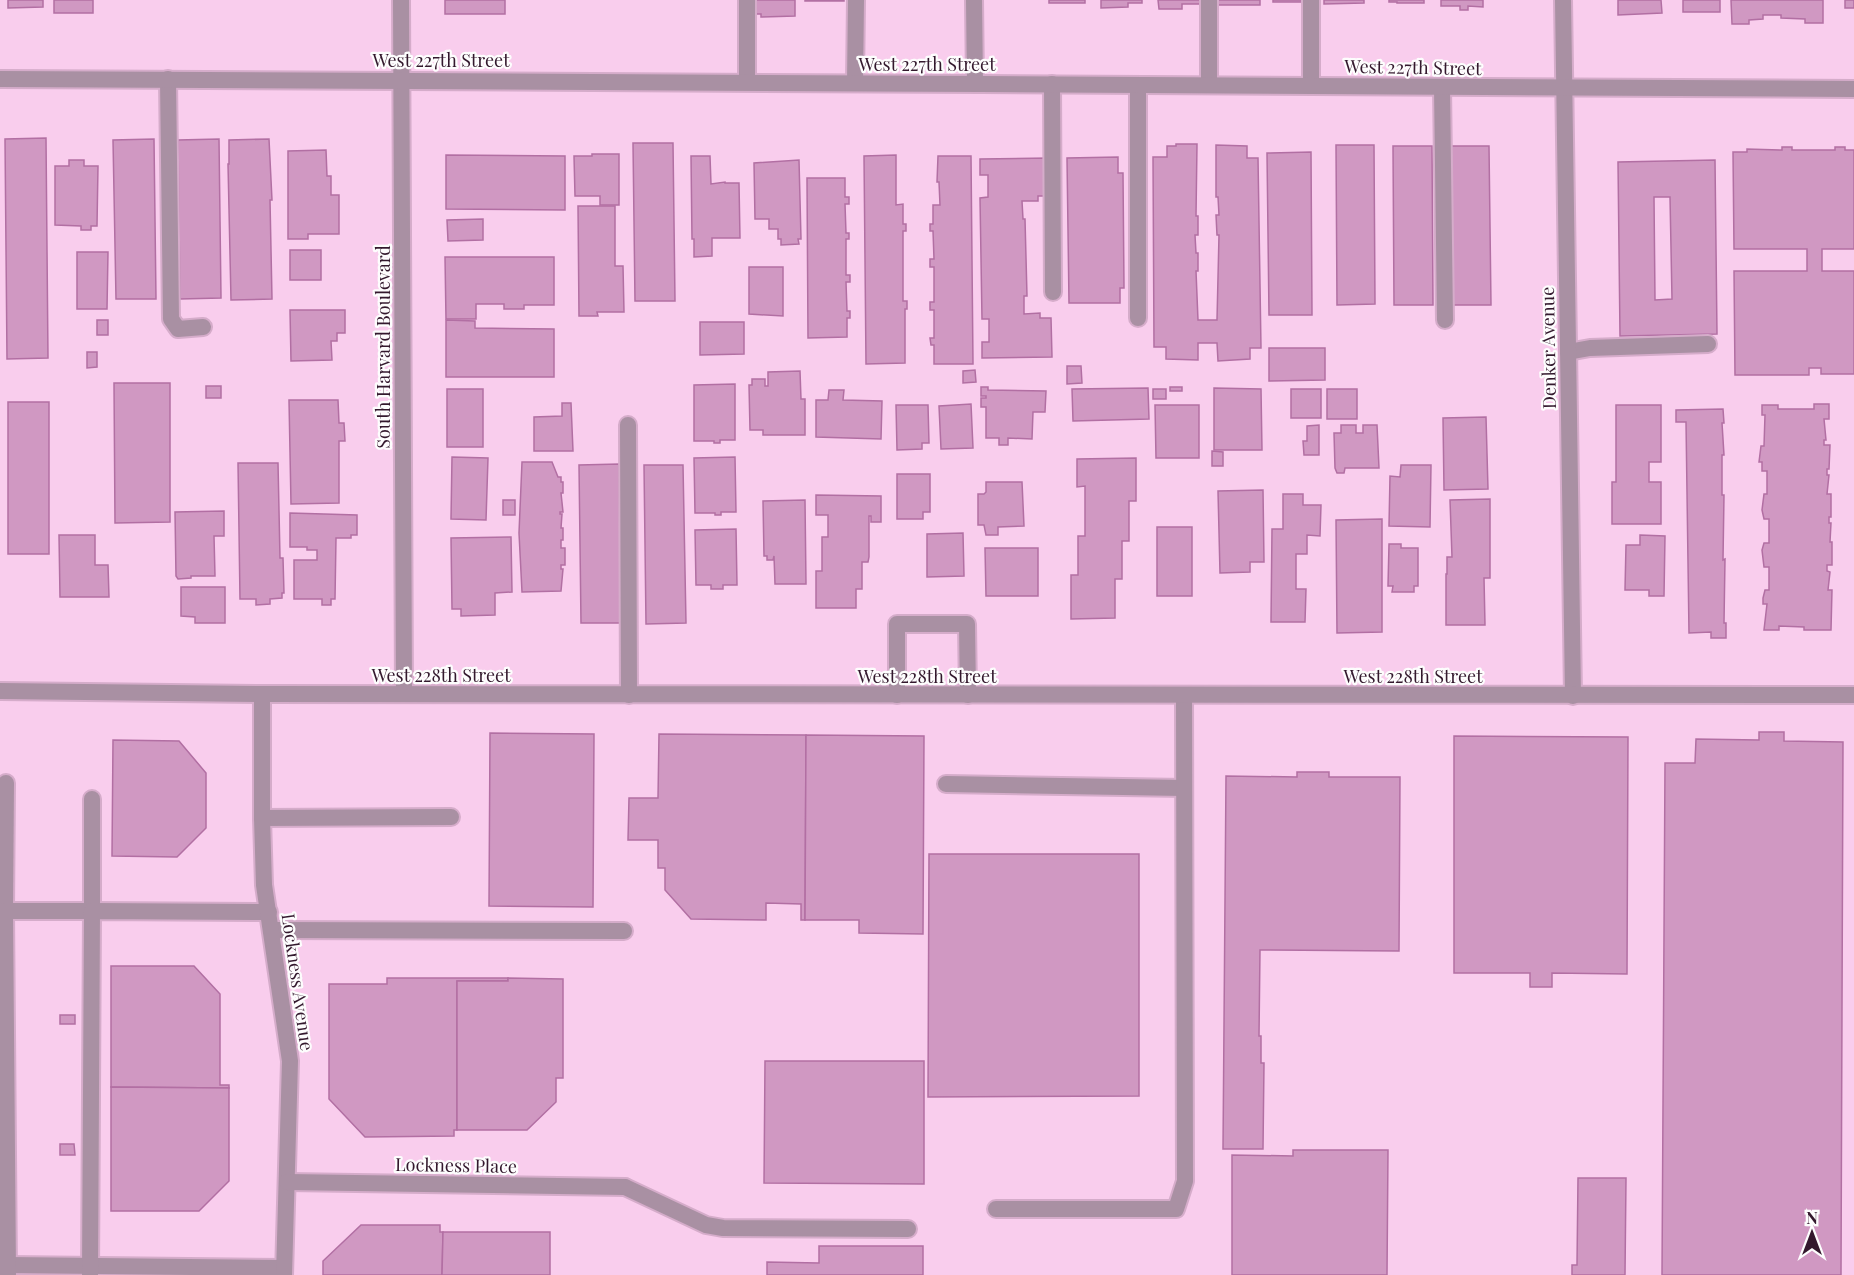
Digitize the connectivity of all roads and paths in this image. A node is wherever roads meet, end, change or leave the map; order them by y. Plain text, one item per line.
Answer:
1 (400, 0) edge
2 (747, 0) edge
3 (856, 0) edge
4 (974, 0) edge
5 (1209, 0) edge
6 (1311, 0) edge
7 (1563, 0) edge
8 (0, 79) edge
9 (168, 79) junction
10 (401, 79) junction
11 (747, 82) junction
12 (855, 83) junction
13 (975, 84) junction
14 (1053, 84) junction
15 (1138, 85) junction
16 (1209, 85) junction
17 (1311, 86) junction
18 (1442, 87) junction
19 (1564, 88) junction
20 (1854, 89) edge
21 (1053, 292) dead end
22 (1138, 318) dead end
23 (1445, 320) dead end
24 (202, 327) dead end
25 (1708, 345) dead end
26 (1568, 352) junction
27 (628, 425) dead end
28 (0, 691) edge
29 (262, 694) junction
30 (404, 694) junction
31 (629, 695) junction
32 (897, 695) junction
33 (968, 695) junction
34 (1184, 695) junction
35 (1854, 695) edge
36 (1573, 696) junction
37 (6, 783) dead end
38 (946, 784) dead end
39 (1184, 788) junction
40 (92, 799) dead end
41 (451, 817) dead end
42 (262, 818) junction
43 (5, 911) junction
44 (92, 911) junction
45 (269, 912) junction
46 (272, 930) junction
47 (624, 931) dead end
48 (287, 1182) junction
49 (996, 1209) dead end
50 (908, 1229) dead end
51 (8, 1270) edge
52 (90, 1270) edge
53 (284, 1271) edge

1 - 10 street, South Harvard Boulevard
2 - 11 street
3 - 12 street
4 - 13 street
5 - 16 street
6 - 17 street
7 - 19 street, Denker Avenue
8 - 9 street, West 227th Street
9 - 10 street, West 227th Street
9 - 24 street
10 - 11 street, West 227th Street
10 - 30 street, South Harvard Boulevard
11 - 12 street, West 227th Street
12 - 13 street, West 227th Street
13 - 14 street, West 227th Street
14 - 15 street, West 227th Street
14 - 21 street
15 - 16 street, West 227th Street
15 - 22 street
16 - 17 street, West 227th Street
17 - 18 street, West 227th Street
18 - 19 street, West 227th Street
18 - 23 street
19 - 20 street, West 227th Street
19 - 26 street, Denker Avenue
25 - 26 street
26 - 36 street, Denker Avenue
27 - 31 street
28 - 29 street, West 228th Street
29 - 30 street, West 228th Street
29 - 42 street, Lockness Avenue
30 - 31 street, West 228th Street
31 - 32 street, West 228th Street
32 - 33 street, West 228th Street
32 - 33 street
33 - 34 street, West 228th Street
34 - 36 street, West 228th Street
34 - 39 street
35 - 36 street, West 228th Street
37 - 43 street
38 - 39 street
39 - 49 street
40 - 44 street
41 - 42 street
42 - 45 street, Lockness Avenue
43 - 44 street
43 - 51 street
44 - 45 street
44 - 52 street
45 - 46 street, Lockness Avenue
46 - 47 street
46 - 48 street, Lockness Avenue
48 - 50 street, Lockness Place
48 - 53 street, Lockness Avenue
51 - 52 street
52 - 53 street

